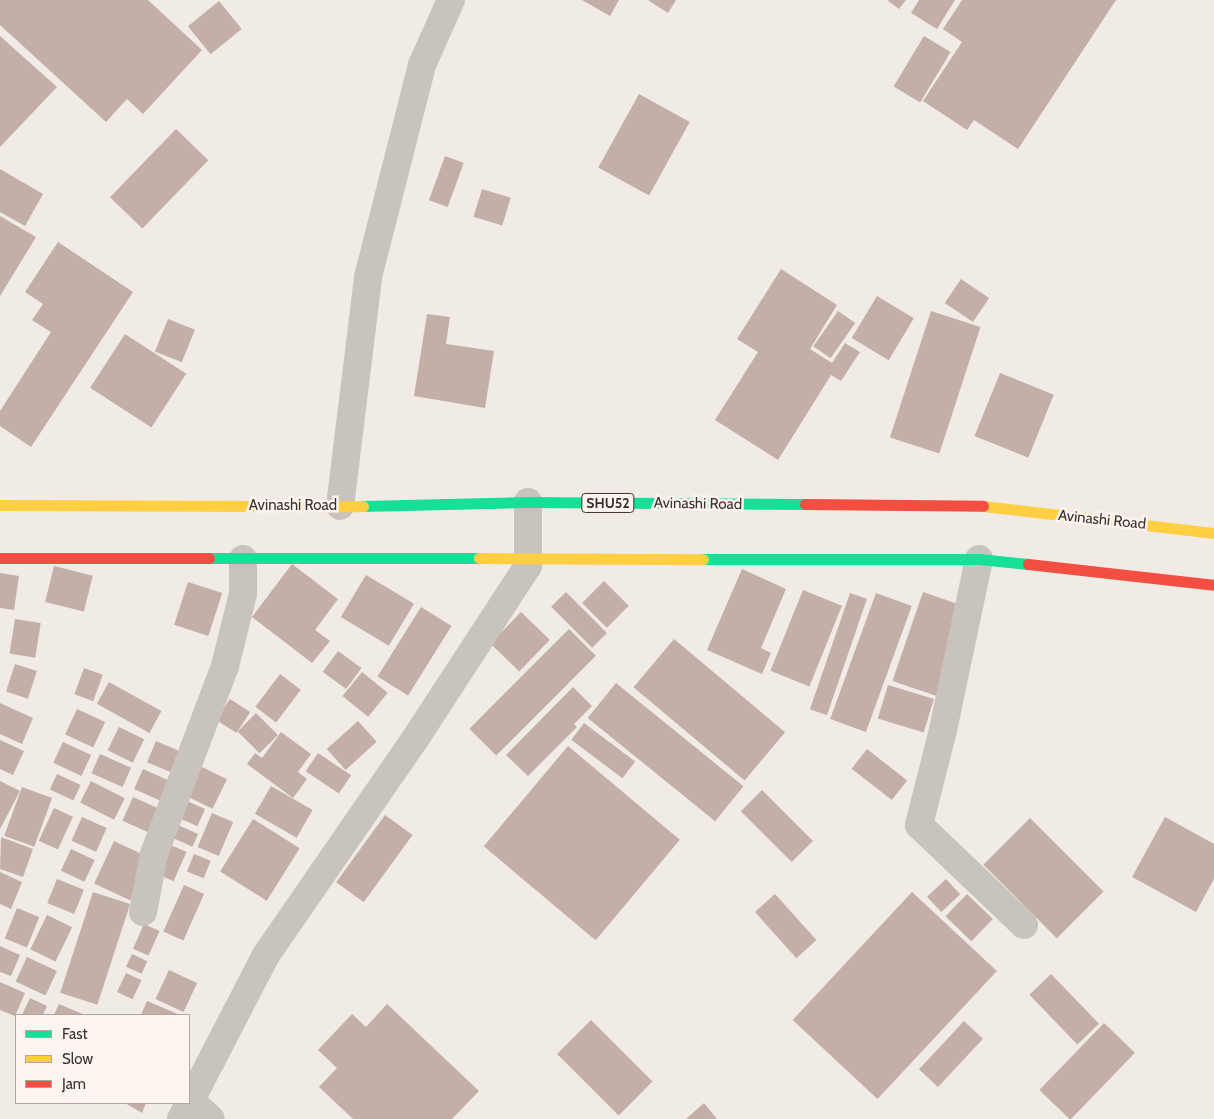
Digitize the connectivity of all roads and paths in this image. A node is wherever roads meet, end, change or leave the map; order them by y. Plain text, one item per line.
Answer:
1 (451, 0) edge
2 (528, 502) junction
3 (0, 505) edge
4 (340, 506) junction
5 (1214, 532) edge
6 (0, 558) edge
7 (242, 558) junction
8 (529, 559) junction
9 (979, 559) junction
10 (1214, 585) edge
11 (143, 912) dead end
12 (1024, 925) dead end
13 (194, 1113) edge

1 - 4 street
2 - 4 main road, Avinashi Road / SHU52
2 - 5 main road, Avinashi Road / SHU52
2 - 8 street
3 - 4 main road, Avinashi Road / SHU52
6 - 7 main road
7 - 8 main road
7 - 11 street
8 - 9 main road
8 - 13 street
9 - 10 main road
9 - 12 street

